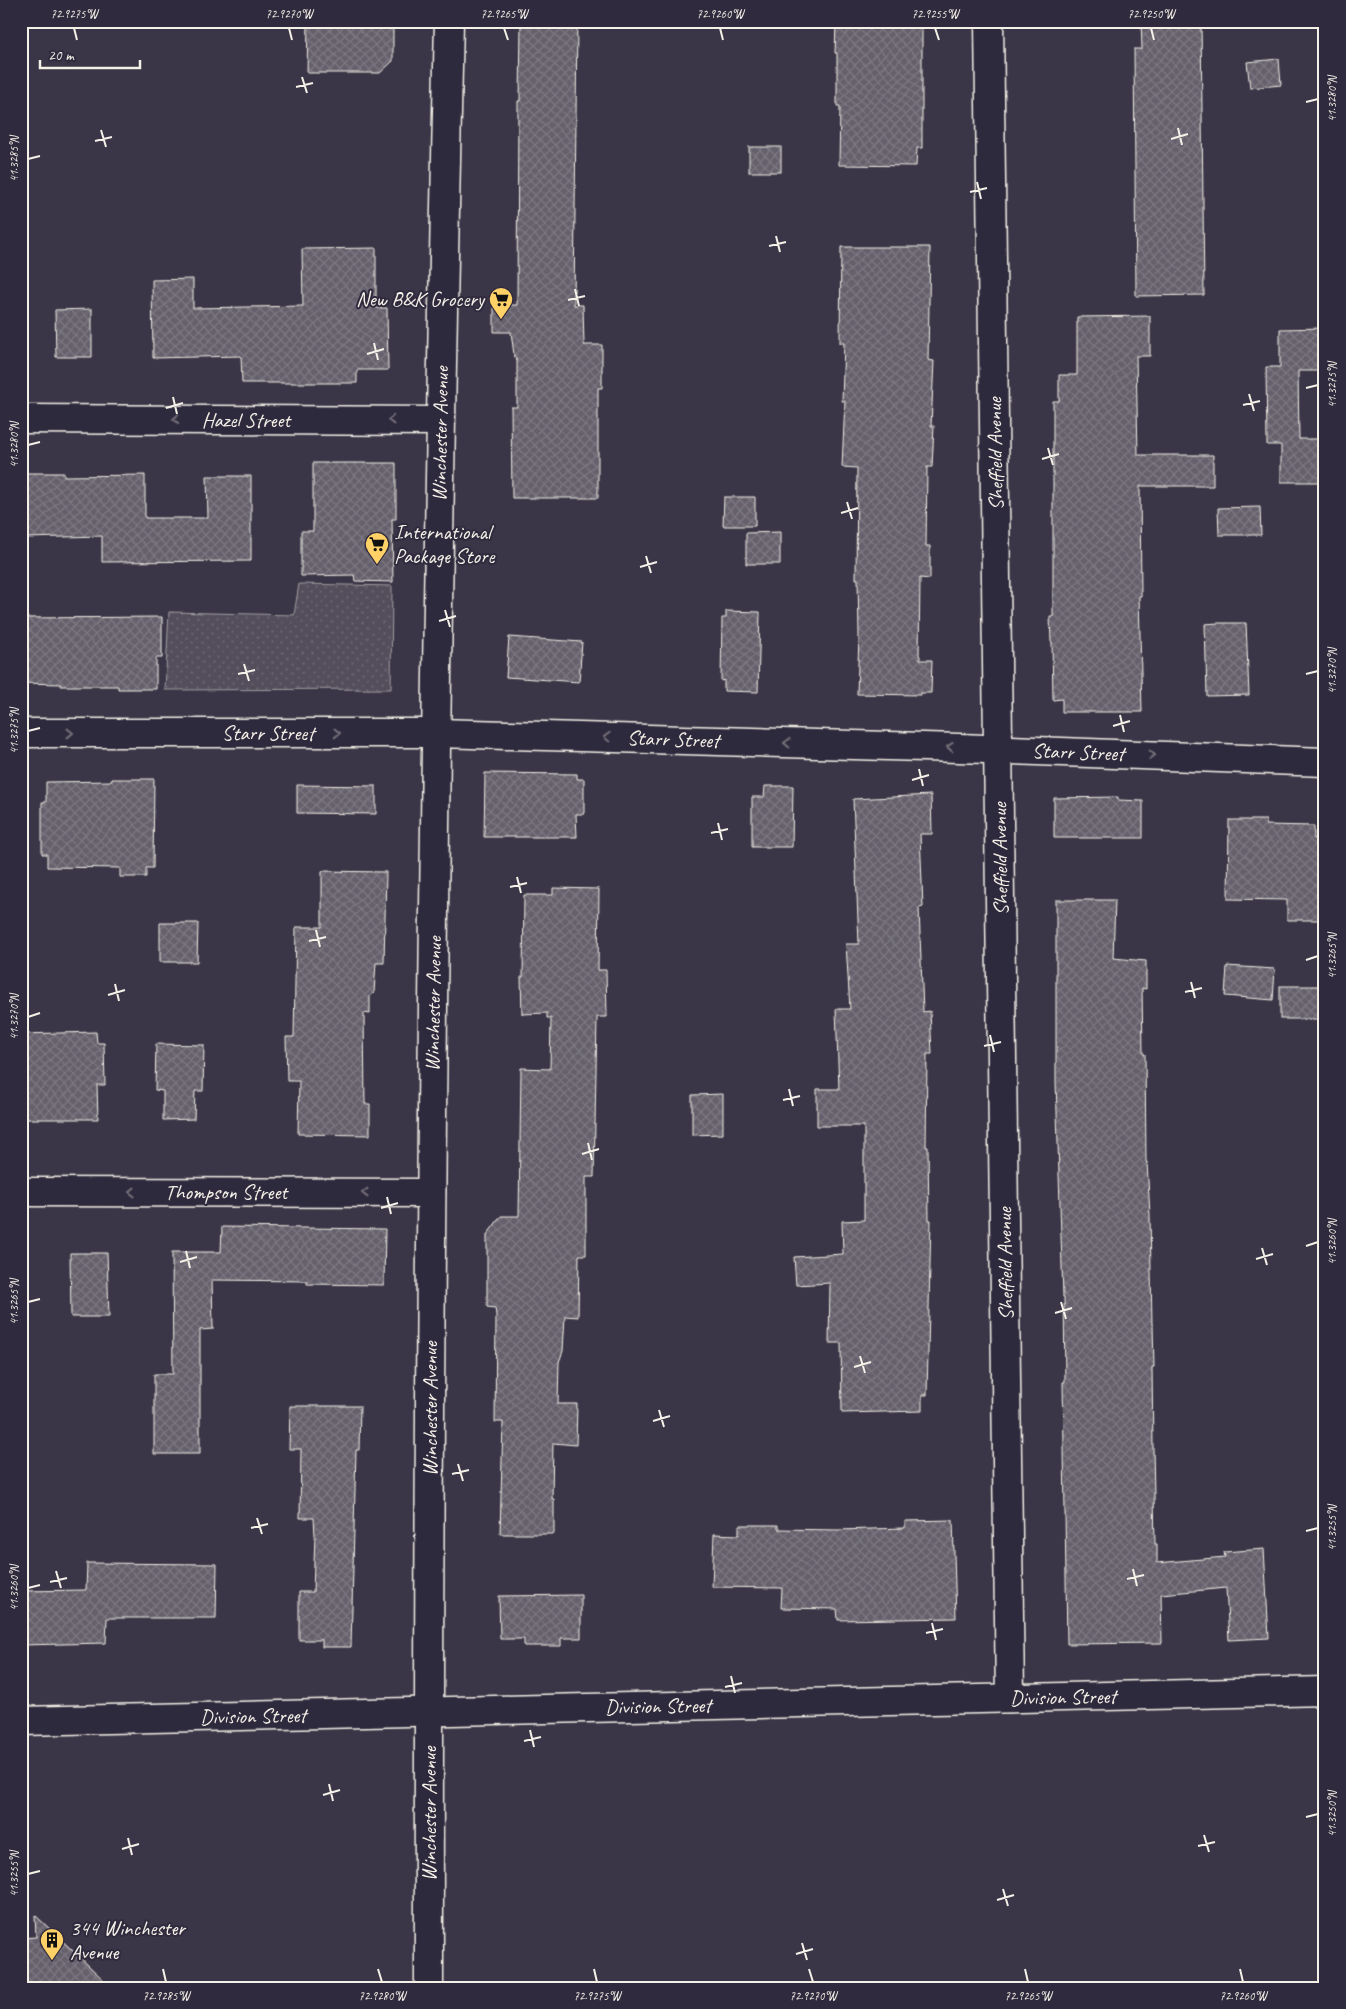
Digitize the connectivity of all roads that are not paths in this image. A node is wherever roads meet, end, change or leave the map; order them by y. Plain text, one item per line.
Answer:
1 (449, 21) edge
2 (989, 21) edge
3 (21, 419) edge
4 (440, 421) junction
5 (21, 733) edge
6 (437, 733) junction
7 (998, 749) junction
8 (1325, 762) edge
9 (21, 1192) edge
10 (431, 1193) junction
11 (1325, 1691) edge
12 (1010, 1698) junction
13 (429, 1712) junction
14 (21, 1721) edge
15 (429, 1988) edge

1 - 4 street, Winchester Avenue
2 - 7 street, Sheffield Avenue
4 -> 3 street, Hazel Street
4 - 6 street, Winchester Avenue
5 -> 6 street, Starr Street
7 -> 6 street, Starr Street
6 - 10 street, Winchester Avenue
7 -> 8 street, Starr Street
7 - 12 street, Sheffield Avenue
10 -> 9 street, Thompson Street
10 - 13 street, Winchester Avenue
11 - 12 street, Division Street
12 - 13 street, Division Street
13 - 14 street, Division Street
13 - 15 street, Winchester Avenue

